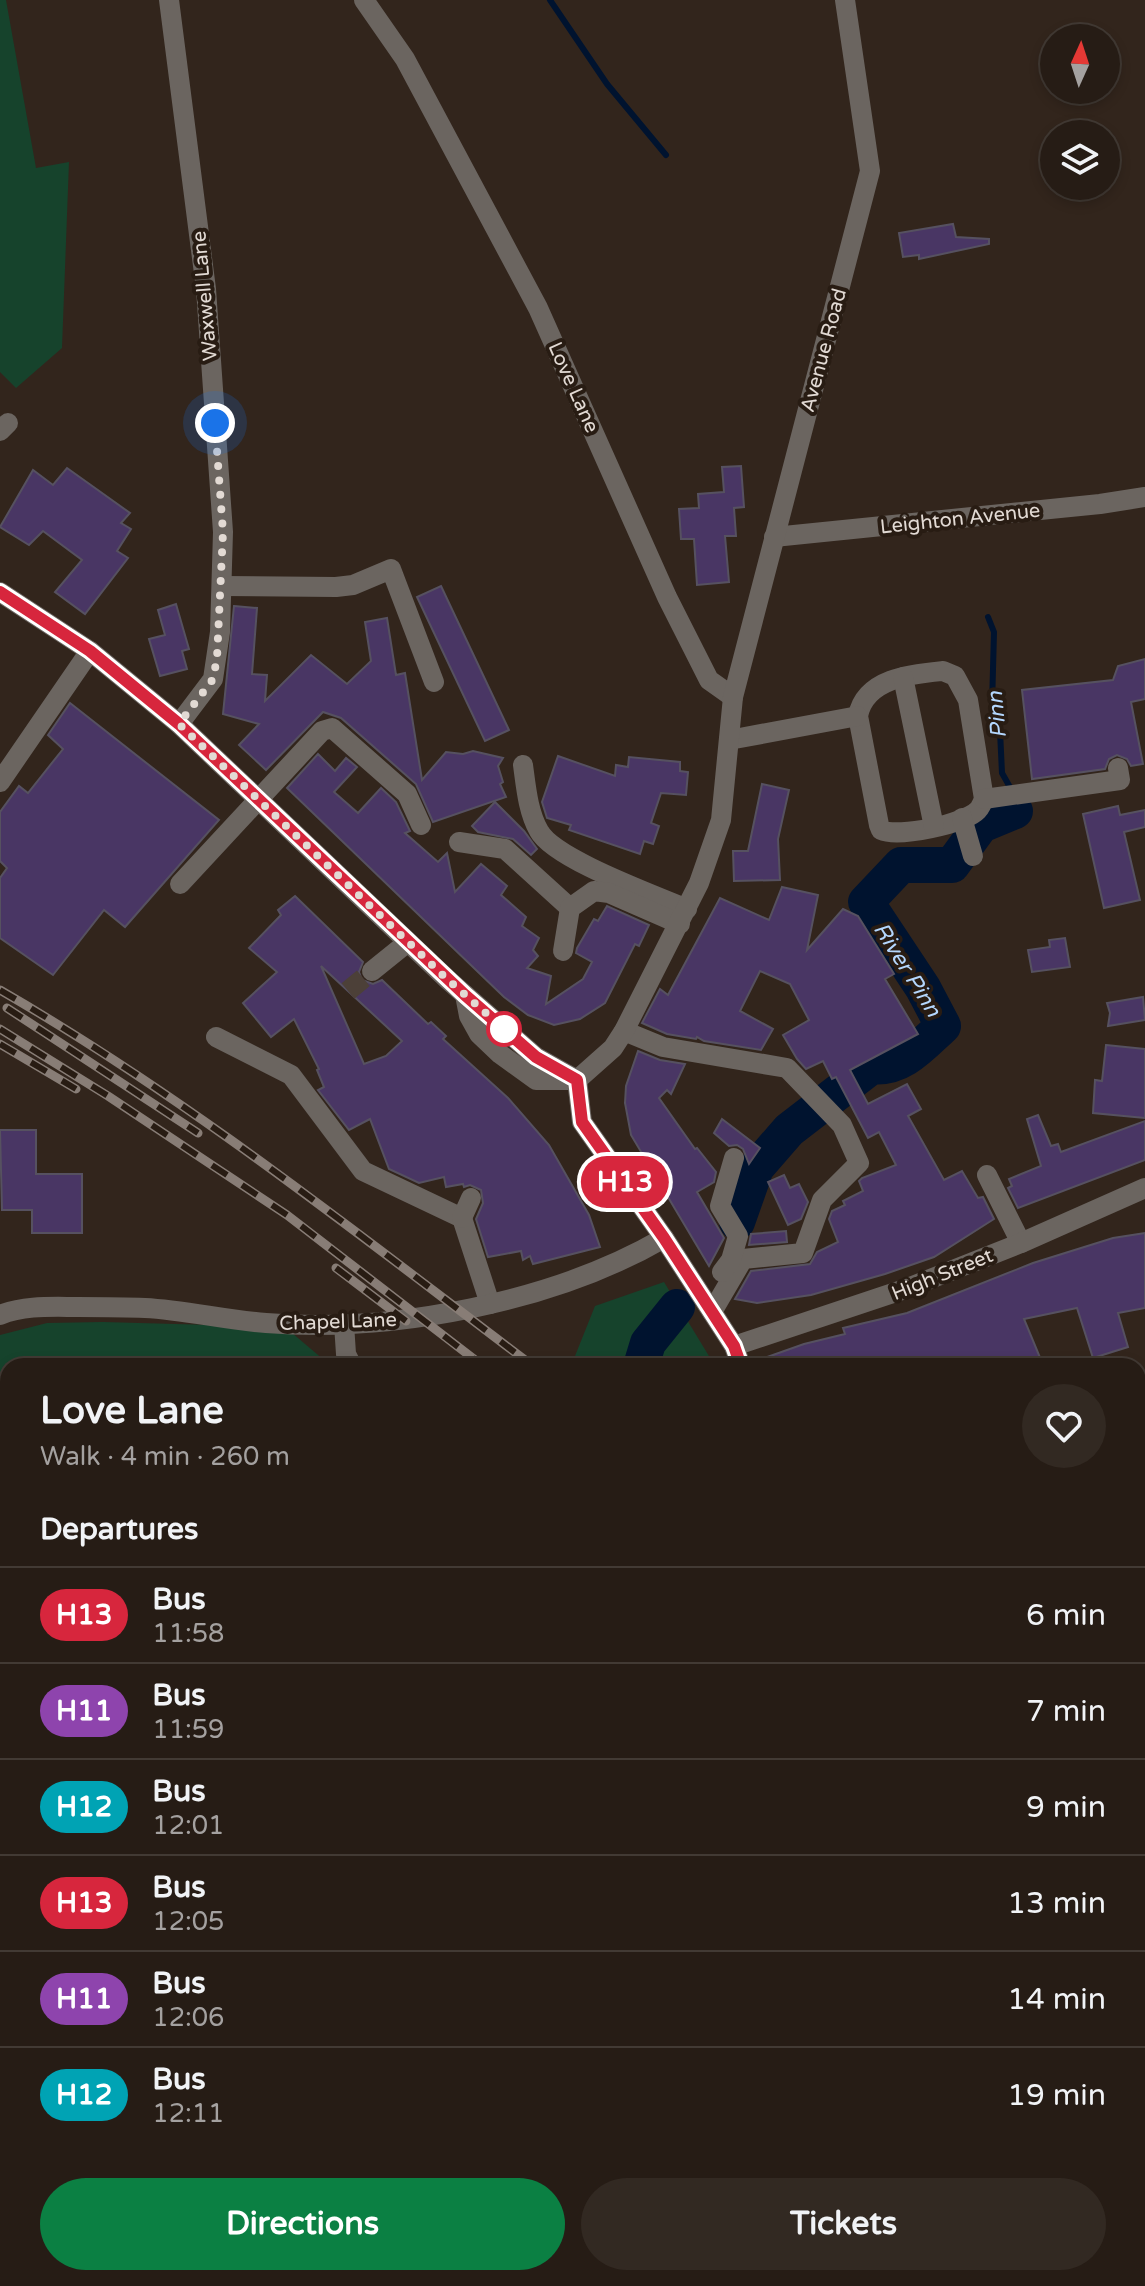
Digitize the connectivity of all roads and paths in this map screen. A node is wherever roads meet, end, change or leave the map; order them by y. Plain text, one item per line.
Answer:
1 (169, 0) edge
2 (364, 0) edge
3 (845, 0) edge
4 (1145, 497) edge
5 (774, 537) junction
6 (222, 586) junction
7 (0, 592) edge
8 (90, 651) junction
9 (903, 677) junction
10 (434, 682) dead end
11 (733, 697) junction
12 (858, 716) junction
13 (179, 724) junction
14 (729, 740) junction
15 (22, 750) junction
16 (523, 765) dead end
17 (0, 766) edge
18 (1118, 768) dead end
19 (0, 782) edge
20 (990, 798) junction
21 (257, 799) junction
22 (964, 823) junction
23 (421, 825) dead end
24 (934, 827) junction
25 (459, 842) dead end
26 (973, 856) dead end
27 (180, 884) dead end
28 (570, 908) junction
29 (684, 916) junction
30 (408, 942) junction
31 (563, 951) dead end
32 (372, 971) tunnel mouth
33 (624, 1031) junction
34 (216, 1037) dead end
35 (577, 1080) junction
36 (734, 1158) dead end
37 (987, 1175) dead end
38 (1145, 1188) edge
39 (471, 1198) dead end
40 (462, 1218) junction
41 (664, 1238) junction
42 (1021, 1243) junction
43 (490, 1304) junction
44 (707, 1304) junction
45 (0, 1315) edge
46 (344, 1324) junction
47 (734, 1346) junction
48 (348, 1358) edge
49 (738, 1358) edge

1 - 6 street, Waxwell Lane
2 - 11 street, Love Lane
3 - 5 street, Avenue Road
4 - 5 street, Leighton Avenue
5 - 11 street, Avenue Road
6 - 10 street
6 - 13 street, Waxwell Lane
7 - 8 street
8 - 13 street
8 - 15 street
9 - 12 street
9 - 20 street
9 - 24 street
11 - 14 street
12 - 14 street
12 - 24 street
13 - 21 street
14 - 29 street
15 - 17 street
15 - 19 street
16 - 29 street
18 - 20 street
20 - 22 street
21 - 23 street
21 - 27 street
21 - 30 street
22 - 24 street
22 - 26 street
25 - 28 street
28 - 29 street
28 - 31 street
29 - 33 street
30 - 32 street
30 - 35 street
33 - 35 street
33 - 44 street
34 - 40 street
35 - 41 street
36 - 44 street
37 - 42 street
38 - 42 street, High Street
39 - 40 street
40 - 43 street
41 - 43 street, Chapel Lane
41 - 44 street
42 - 47 street, High Street
43 - 46 street, Chapel Lane
44 - 47 street
45 - 46 street, Chapel Lane
46 - 48 street
47 - 49 street

